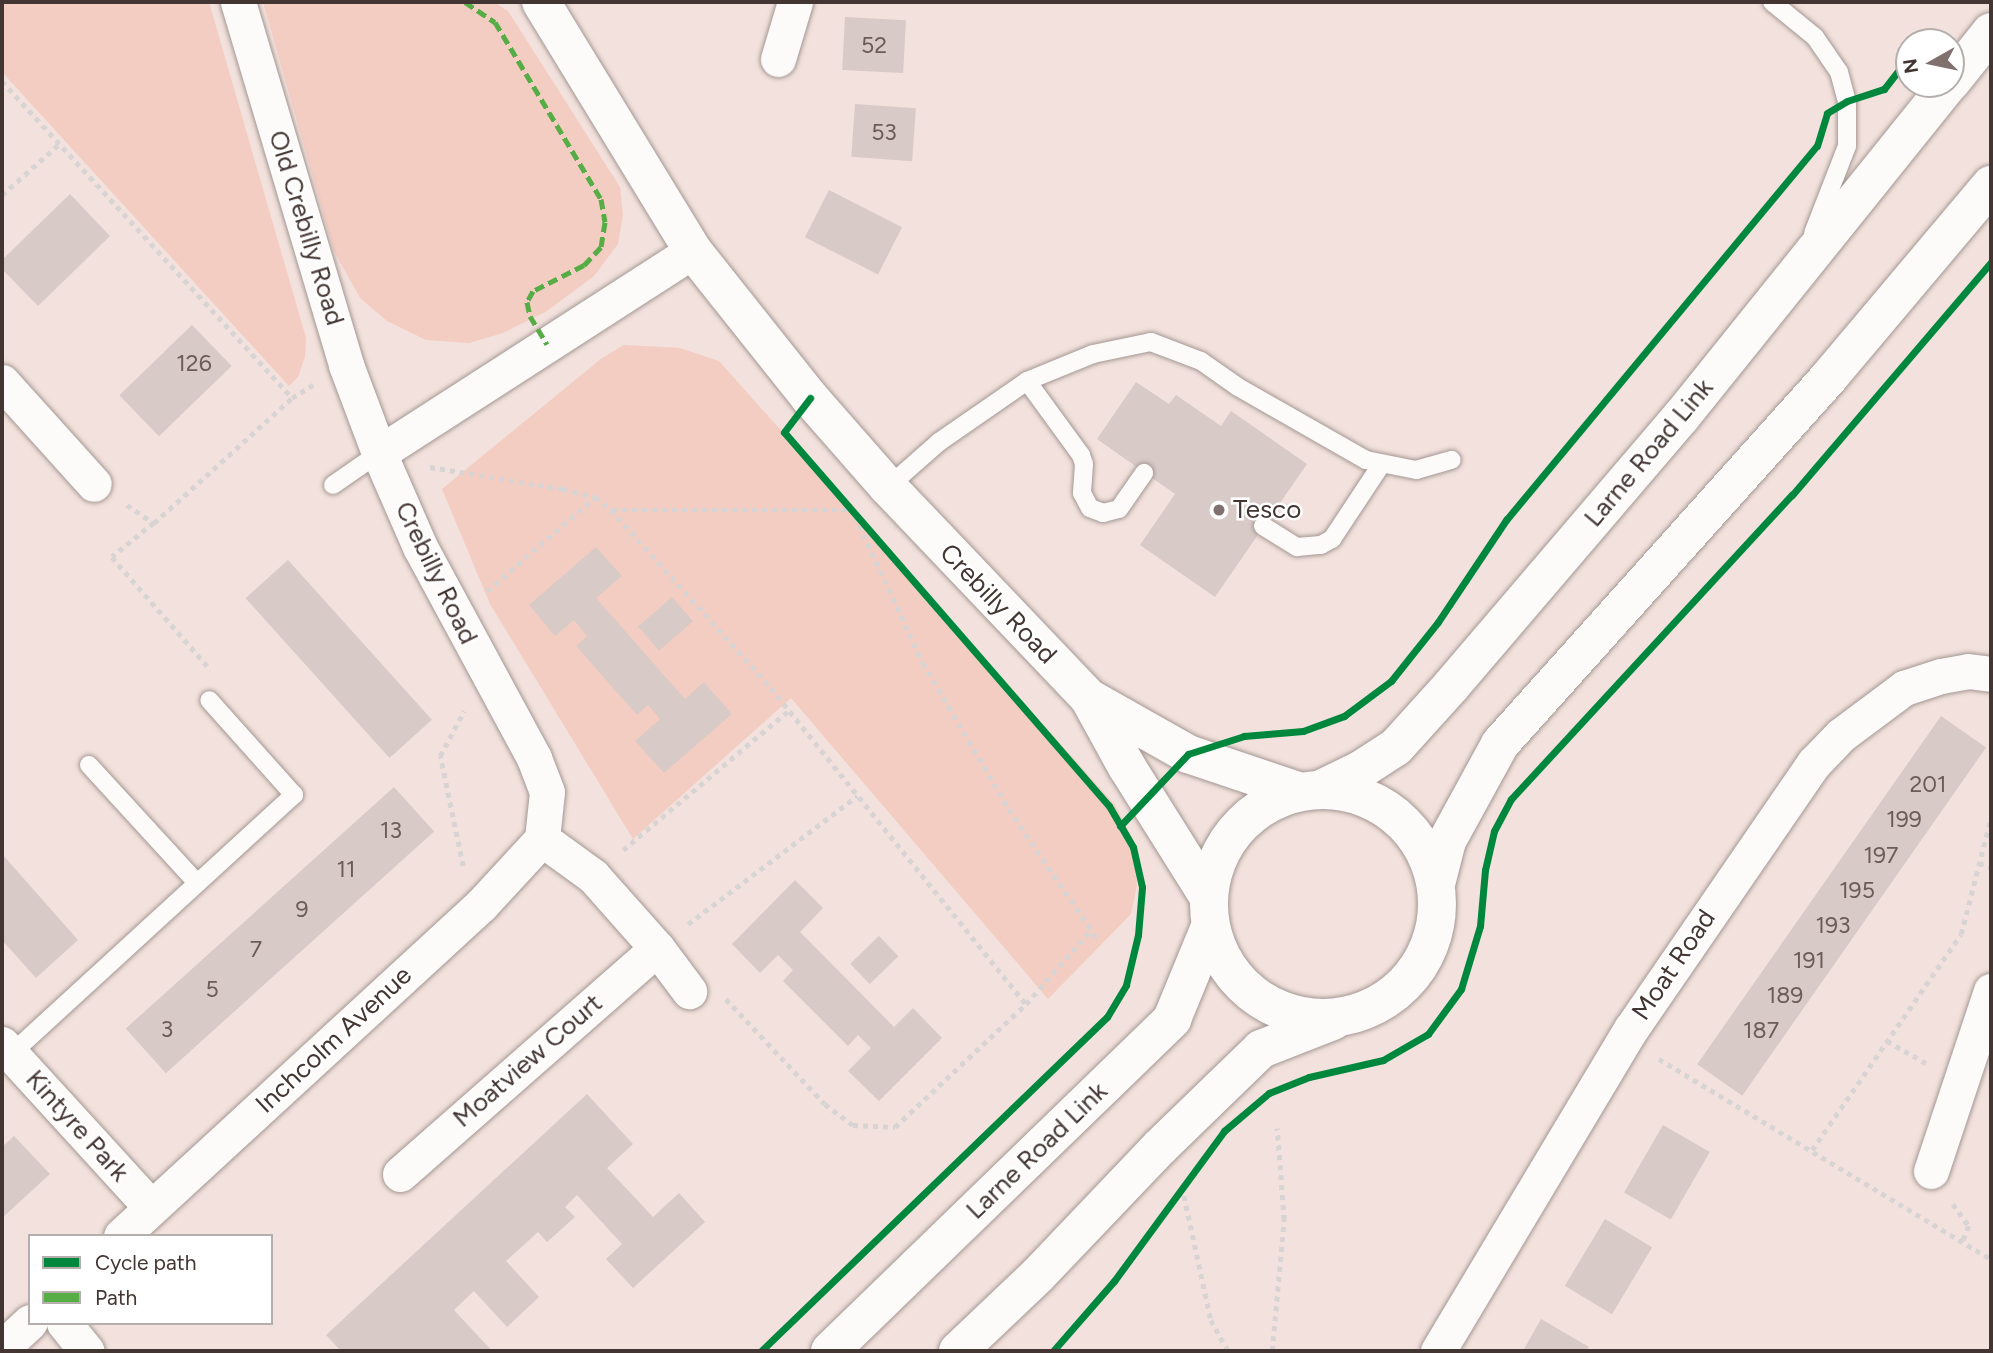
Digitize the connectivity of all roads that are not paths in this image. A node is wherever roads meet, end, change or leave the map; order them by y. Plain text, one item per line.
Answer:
1 (238, 2) edge
2 (795, 2) edge
3 (1772, 2) edge
4 (540, 4) edge
5 (1991, 32) edge
6 (778, 60) dead end
7 (1965, 64) edge
8 (1938, 98) edge
9 (1991, 185) edge
10 (693, 251) junction
11 (1797, 272) junction
12 (1027, 381) junction
13 (2, 382) edge
14 (379, 453) junction
15 (1452, 460) dead end
16 (1381, 465) junction
17 (1144, 473) dead end
18 (94, 484) road end
19 (333, 485) dead end
20 (888, 486) junction
21 (1263, 526) dead end
22 (1991, 674) edge
23 (1089, 698) junction
24 (209, 700) road end
25 (89, 765) dead end
26 (1308, 791) junction
27 (542, 839) junction
28 (197, 883) junction
29 (1436, 884) junction
30 (1209, 912) junction
31 (657, 948) junction
32 (689, 991) road end
33 (1991, 991) edge
34 (1342, 1017) junction
35 (6, 1049) edge
36 (1931, 1171) dead end
37 (400, 1174) dead end
38 (151, 1207) junction
39 (123, 1234) edge
40 (28, 1324) edge
41 (66, 1325) edge
42 (2, 1348) edge
43 (87, 1351) edge
44 (830, 1351) edge
45 (958, 1351) edge
46 (1438, 1351) edge

1 - 14 street, Old Crebilly Road
2 - 6 street
3 - 11 lane
4 - 10 main road, Crebilly Road
5 - 7 main road, Larne Road Link
8 - 11 main road, Larne Road Link
9 - 29 main road
10 - 14 street
10 - 20 main road, Crebilly Road
11 - 26 main road, Larne Road Link
12 - 16 lane
12 - 17 lane
12 - 20 lane
13 - 18 street
14 - 19 lane
14 - 27 street, Crebilly Road
15 - 16 lane
16 - 21 lane
20 - 23 main road, Crebilly Road
22 - 46 street, Moat Road
23 - 26 main road, Crebilly Road
23 - 30 main road, Crebilly Road
24 - 28 lane
25 - 28 lane
26 - 29 main road
26 - 30 main road
27 - 31 street
27 - 38 street, Inchcolm Avenue
28 - 35 lane
29 - 34 main road
30 - 34 main road
30 - 44 main road, Larne Road Link
31 - 32 street
31 - 37 street, Moatview Court
33 - 36 street
34 - 45 main road
35 - 38 street, Kintyre Park
38 - 39 street, Inchcolm Avenue
40 - 42 street
41 - 43 street

